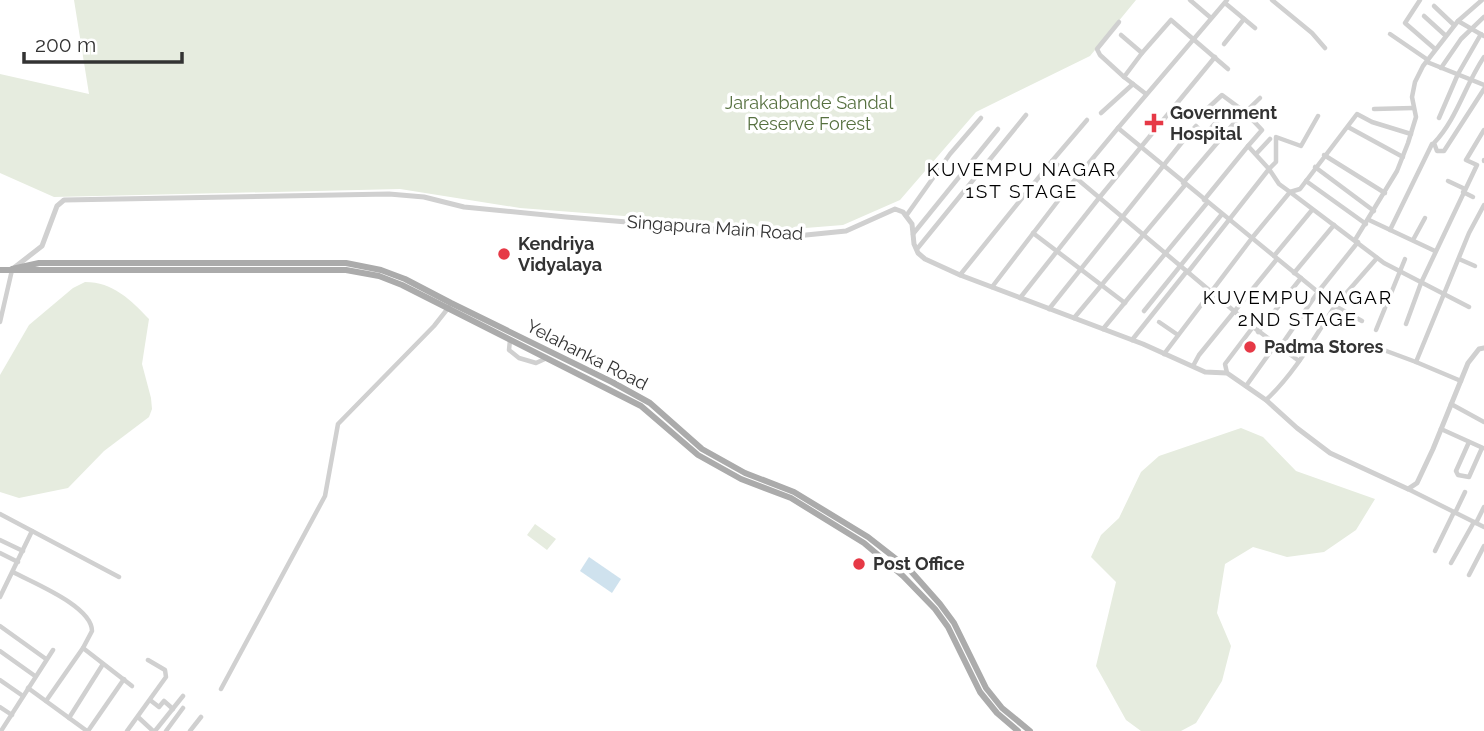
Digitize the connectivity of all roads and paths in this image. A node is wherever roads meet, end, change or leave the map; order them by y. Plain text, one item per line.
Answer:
1 (1190, 0) edge
2 (1272, 0) edge
3 (1420, 0) edge
4 (1482, 0) edge
5 (1226, 1) edge
6 (1434, 6) dead end
7 (1424, 16) dead end
8 (1484, 17) edge
9 (1211, 19) junction
10 (1244, 19) junction
11 (1119, 22) dead end
12 (1456, 23) junction
13 (1255, 28) dead end
14 (1470, 29) junction
15 (1390, 34) dead end
16 (1483, 34) edge
17 (1121, 35) dead end
18 (1446, 36) junction
19 (1193, 39) junction
20 (1224, 44) dead end
21 (1325, 48) dead end
22 (1435, 49) junction
23 (1142, 53) junction
24 (1214, 57) junction
25 (1484, 57) edge
26 (1427, 61) junction
27 (1441, 68) junction
28 (1228, 69) dead end
29 (1458, 74) junction
30 (1124, 77) junction
31 (1472, 78) junction
32 (1133, 84) junction
33 (1484, 87) edge
34 (1146, 94) junction
35 (1259, 98) dead end
36 (1413, 108) junction
37 (1374, 109) dead end
38 (1101, 113) dead end
39 (1245, 113) junction
40 (1026, 115) dead end
41 (1318, 116) dead end
42 (981, 118) dead end
43 (1439, 118) dead end
44 (1087, 120) dead end
45 (1348, 127) junction
46 (1118, 128) junction
47 (998, 129) dead end
48 (1484, 130) edge
49 (1411, 134) junction
50 (1270, 139) dead end
51 (1432, 144) dead end
52 (1248, 146) junction
53 (1139, 148) junction
54 (1256, 155) junction
55 (1324, 155) junction
56 (1403, 157) junction
57 (1052, 161) junction
58 (1315, 167) junction
59 (1164, 168) junction
60 (1269, 169) junction
61 (1076, 178) junction
62 (1306, 181) junction
63 (1448, 181) dead end
64 (1184, 184) junction
65 (1464, 191) junction
66 (1290, 192) junction
67 (1385, 193) junction
68 (1473, 197) dead end
69 (1099, 198) junction
70 (1205, 202) junction
71 (1484, 205) edge
72 (1312, 210) junction
73 (1374, 211) junction
74 (1222, 214) junction
75 (906, 216) junction
76 (1121, 217) junction
77 (1425, 218) dead end
78 (1230, 220) junction
79 (1367, 222) junction
80 (1334, 225) junction
81 (1390, 230) junction
82 (1033, 233) junction
83 (913, 234) junction
84 (1143, 236) junction
85 (1252, 238) junction
86 (1413, 240) junction
87 (1356, 241) junction
88 (917, 249) junction
89 (1057, 251) junction
90 (1435, 251) junction
91 (1165, 255) junction
92 (1276, 257) junction
93 (1377, 258) junction
94 (1405, 259) dead end
95 (1459, 259) junction
96 (1180, 265) junction
97 (1475, 266) dead end
98 (12, 269) junction
99 (1080, 269) junction
100 (0, 270) edge
101 (1187, 271) junction
102 (1398, 271) junction
103 (1294, 273) junction
104 (960, 275) junction
105 (1301, 278) junction
106 (1421, 283) junction
107 (1101, 286) junction
108 (992, 287) junction
109 (1211, 291) junction
110 (1318, 292) junction
111 (1443, 294) junction
112 (1020, 298) junction
113 (1125, 303) junction
114 (1335, 306) junction
115 (449, 307) junction
116 (1469, 307) dead end
117 (1049, 309) junction
118 (1144, 311) dead end
119 (1234, 312) junction
120 (1074, 318) junction
121 (1362, 321) dead end
122 (0, 322) edge
123 (1159, 322) dead end
124 (1406, 324) dead end
125 (1253, 327) junction
126 (1104, 329) junction
127 (1376, 330) dead end
128 (1258, 332) junction
129 (1178, 335) junction
130 (510, 340) junction
131 (1132, 340) junction
132 (1484, 341) edge
133 (1278, 346) junction
134 (1482, 348) edge
135 (1381, 349) dead end
136 (1164, 354) junction
137 (547, 358) junction
138 (1299, 361) junction
139 (1416, 362) junction
140 (1193, 366) junction
141 (1227, 373) junction
142 (1461, 381) junction
143 (1246, 386) junction
144 (1266, 400) junction
145 (1451, 404) junction
146 (1484, 422) edge
147 (1441, 429) junction
148 (1469, 442) junction
149 (1483, 448) edge
150 (1408, 489) junction
151 (1465, 492) dead end
152 (1484, 507) edge
153 (1455, 513) junction
154 (0, 514) edge
155 (1475, 522) junction
156 (1484, 527) edge
157 (32, 531) junction
158 (0, 540) edge
159 (1484, 546) edge
160 (23, 551) junction
161 (1435, 551) dead end
162 (0, 553) edge
163 (18, 562) junction
164 (1451, 563) dead end
165 (13, 572) junction
166 (1469, 575) dead end
167 (0, 577) edge
168 (119, 577) dead end
169 (8, 581) junction
170 (0, 595) edge
171 (0, 626) edge
172 (83, 648) junction
173 (52, 650) dead end
174 (0, 652) edge
175 (46, 659) junction
176 (148, 660) dead end
177 (103, 664) junction
178 (35, 676) junction
179 (0, 680) edge
180 (124, 680) junction
181 (132, 686) dead end
182 (28, 688) junction
183 (221, 689) dead end
184 (23, 696) junction
185 (183, 696) dead end
186 (150, 700) junction
187 (46, 701) junction
188 (0, 707) edge
189 (183, 708) dead end
190 (173, 709) junction
191 (12, 715) junction
192 (138, 717) junction
193 (201, 717) dead end
194 (69, 718) junction
195 (2, 731) edge
196 (87, 731) edge
197 (127, 731) edge
198 (154, 731) edge
199 (166, 731) edge
200 (190, 731) edge
201 (1018, 731) edge
202 (1030, 731) edge

1 - 9 street
2 - 21 street
3 - 22 street
4 - 12 street
5 - 9 street
5 - 10 street
6 - 12 street
7 - 18 street
8 - 14 street
9 - 19 street
10 - 13 street
10 - 20 street
11 - 30 street
12 - 14 street
12 - 18 street
14 - 16 street
14 - 27 street
15 - 26 street
16 - 29 street
17 - 23 street
18 - 22 street
19 - 23 street
19 - 24 street
19 - 34 street
22 - 26 street
23 - 30 street
24 - 28 street
24 - 53 street
25 - 31 street
26 - 27 street
26 - 36 street
27 - 29 street
29 - 31 street
29 - 43 street
30 - 32 street
31 - 33 street
31 - 33 street
32 - 34 street
32 - 38 street
34 - 46 street
35 - 39 street
36 - 37 street
36 - 49 street
39 - 52 street
39 - 59 street
39 - 64 street
40 - 88 street
41 - 60 street
42 - 75 street
44 - 57 street
45 - 49 street
45 - 55 street
45 - 56 street
46 - 53 street
46 - 61 street
47 - 83 street
48 - 65 street
49 - 56 street
50 - 54 street
51 - 81 street
52 - 54 street
52 - 70 street
53 - 59 street
53 - 69 street
54 - 60 street
55 - 58 street
55 - 67 street
56 - 67 street
57 - 61 street
57 - 104 street
58 - 62 street
58 - 73 street
59 - 64 street
59 - 76 street
60 - 66 street
60 - 78 street
61 - 69 street
61 - 82 street
62 - 66 street
62 - 79 street
63 - 65 street
64 - 70 street
64 - 84 street
65 - 68 street
65 - 90 street
66 - 72 street
66 - 85 street
67 - 73 street
69 - 76 street
69 - 89 street
70 - 74 street
70 - 91 street
71 - 95 street
72 - 80 street
72 - 92 street
73 - 79 street
74 - 78 street
74 - 96 street
75 - 83 street
75 - 98 street, Singapura Main Road
76 - 84 street
76 - 99 street
77 - 86 street
78 - 85 street
78 - 101 street
79 - 81 street
79 - 87 street
80 - 87 street
80 - 103 street
81 - 86 street
82 - 89 street
82 - 108 street
83 - 88 street
84 - 91 street
84 - 107 street
85 - 92 street
85 - 109 street
86 - 90 street
87 - 93 street
87 - 110 street
88 - 104 street
89 - 99 street
89 - 112 street
90 - 106 street
91 - 96 street
91 - 113 street
92 - 103 street
92 - 119 street
93 - 102 street
93 - 114 street
94 - 102 street
95 - 97 street
95 - 111 street
96 - 101 street
96 - 118 street
98 - 100 main road, Yelahanka Road
98 - 115 main road, Yelahanka Road
98 - 122 street
99 - 107 street
99 - 117 street
101 - 109 street
101 - 131 street
102 - 106 street
102 - 127 street
103 - 105 street
104 - 108 street
105 - 110 street
105 - 128 street
106 - 111 street
106 - 124 street
107 - 113 street
107 - 120 street
108 - 112 street
109 - 119 street
109 - 129 street
110 - 114 street
110 - 133 street
111 - 116 street
111 - 139 street
112 - 117 street
113 - 126 street
114 - 121 street
114 - 138 street
115 - 130 main road, Yelahanka Road
115 - 183 street
115 - 202 main road, Yelahanka Road
117 - 120 street
119 - 125 street
119 - 140 street
120 - 126 street
123 - 129 street
125 - 128 street
125 - 141 street
126 - 131 street
128 - 133 street
129 - 136 street
130 - 137 main road, Yelahanka Road
130 - 137 street
131 - 136 street
132 - 134 street
133 - 138 street
133 - 143 street
134 - 142 street
135 - 139 street
136 - 140 street
137 - 201 main road, Yelahanka Road
138 - 144 street
139 - 142 street
140 - 141 street
141 - 143 street
142 - 145 street
143 - 144 street
144 - 150 street
145 - 146 street
145 - 147 street
147 - 148 street
147 - 150 street
148 - 149 street
148 - 149 street
150 - 153 street
151 - 153 street
152 - 155 street
153 - 155 street
153 - 161 street
154 - 157 street
155 - 156 street
155 - 164 street
157 - 160 street
157 - 168 street
158 - 160 street
159 - 166 street
160 - 163 street
162 - 163 street
163 - 165 street
165 - 169 street
165 - 172 street
167 - 169 street
169 - 170 street
171 - 175 street
172 - 177 street
172 - 187 street
173 - 175 street
174 - 178 street
175 - 178 street
176 - 186 street
177 - 180 street
177 - 194 street
178 - 182 street
179 - 184 street
180 - 181 street
180 - 196 street
182 - 184 street
182 - 187 street
184 - 191 street
185 - 190 street
186 - 190 street
186 - 192 street
187 - 194 street
188 - 191 street
189 - 199 street
190 - 198 street
191 - 195 street
192 - 197 street
192 - 198 street
193 - 200 street
194 - 196 street

